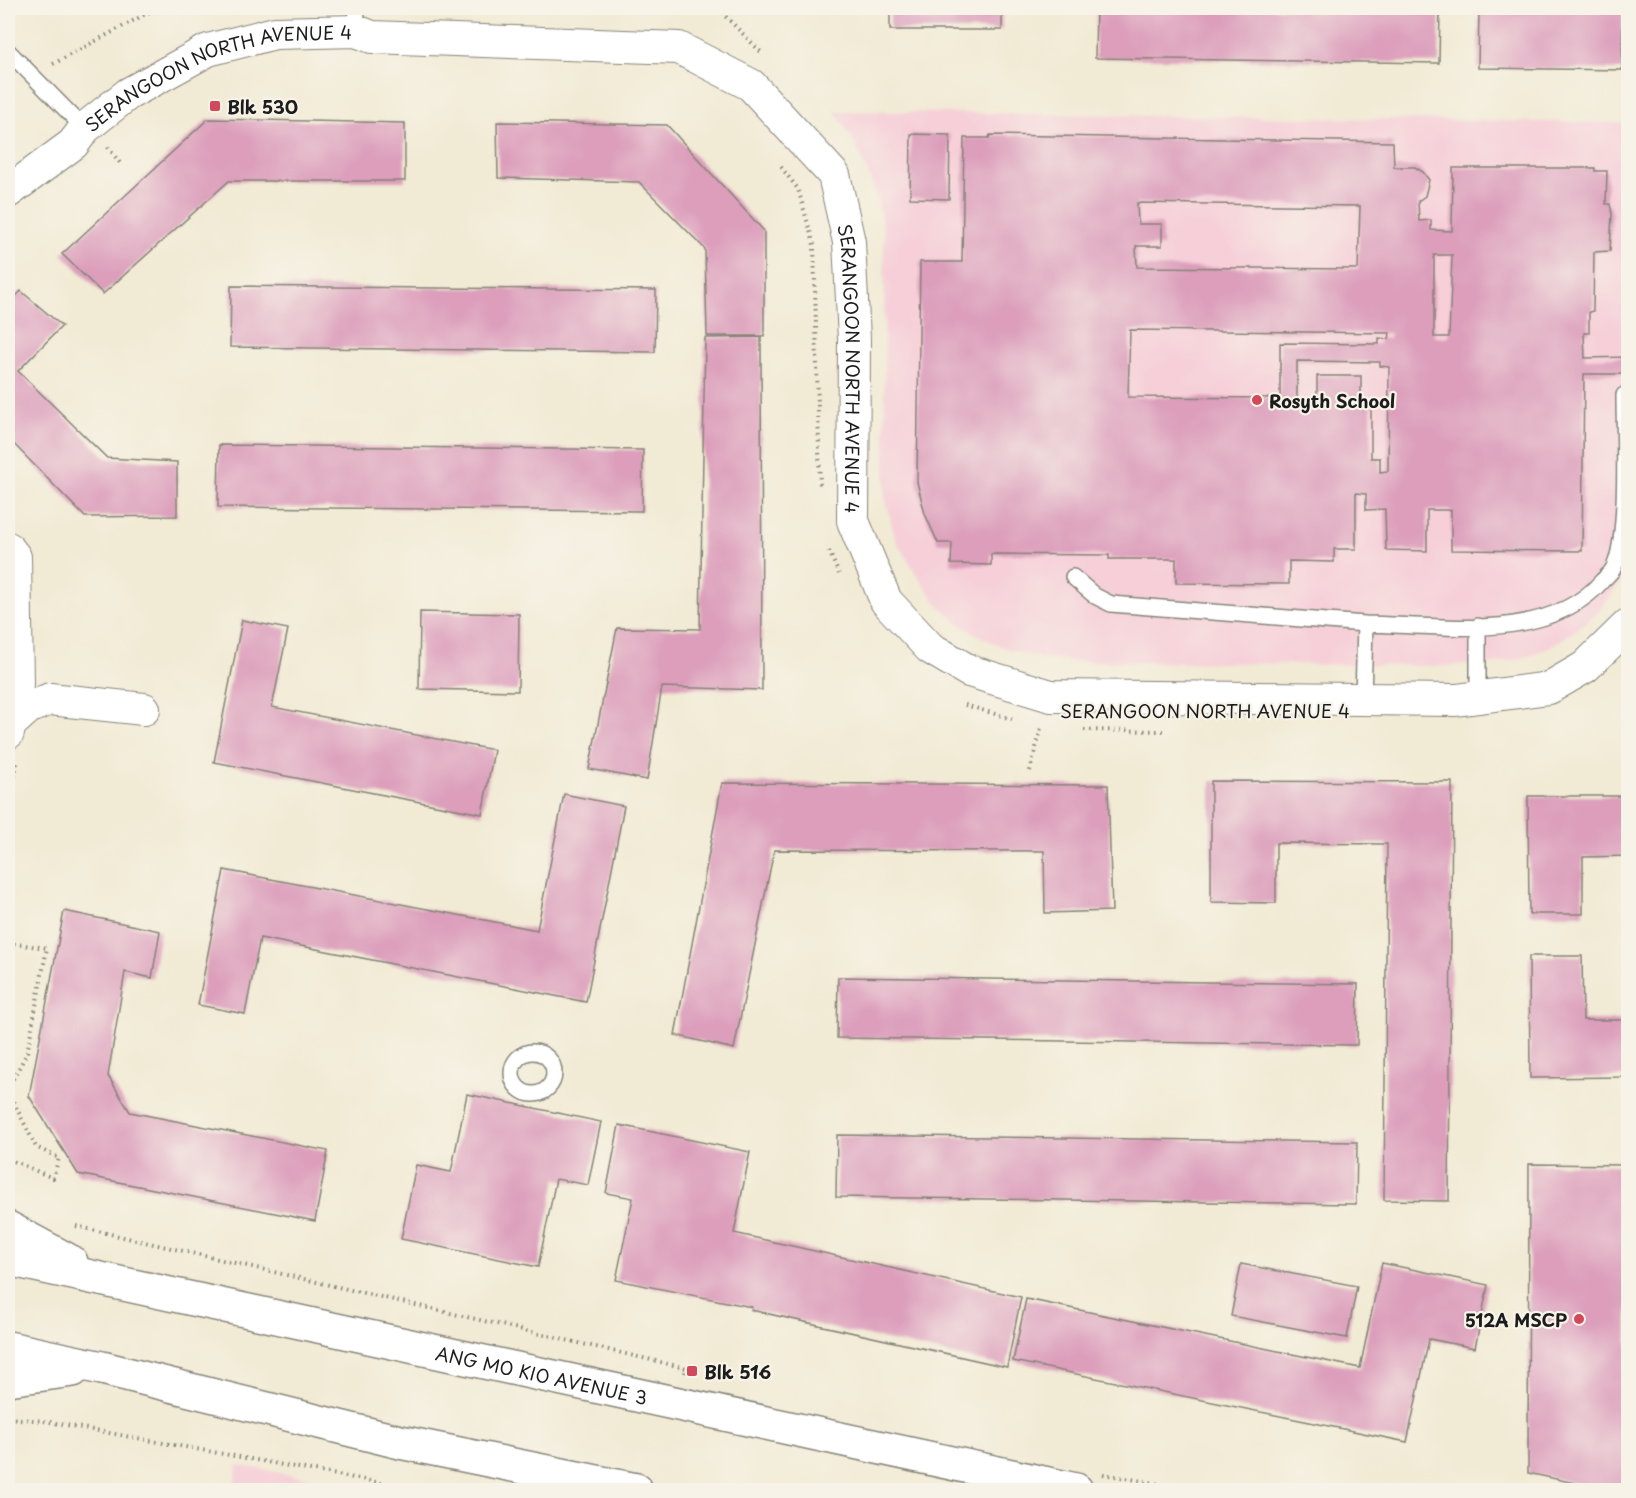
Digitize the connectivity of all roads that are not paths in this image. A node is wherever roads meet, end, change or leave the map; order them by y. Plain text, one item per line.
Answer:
1 (360, 30) edge
2 (8, 51) edge
3 (94, 142) junction
4 (801, 142) junction
5 (8, 192) edge
6 (1624, 395) dead end
7 (8, 548) edge
8 (1073, 577) dead end
9 (1365, 624) junction
10 (1629, 625) edge
11 (1478, 626) junction
12 (1629, 637) edge
13 (1478, 698) junction
14 (1363, 699) junction
15 (144, 709) dead end
16 (8, 729) edge
17 (8, 1228) edge
18 (8, 1259) edge
19 (112, 1284) junction
20 (8, 1348) edge
21 (102, 1368) junction
22 (8, 1379) edge
23 (636, 1491) edge
24 (1076, 1491) edge

1 - 3 street, SERANGOON NORTH AVENUE 4
1 - 4 street, SERANGOON NORTH AVENUE 4
2 - 3 lane
3 - 5 street, SERANGOON NORTH AVENUE 4
4 - 12 street, SERANGOON NORTH AVENUE 4
4 - 14 street, SERANGOON NORTH AVENUE 4
6 - 11 lane
7 - 16 street
8 - 9 lane
9 - 11 lane
9 - 14 lane
10 - 13 street, SERANGOON NORTH AVENUE 4
11 - 13 lane
13 - 14 street, SERANGOON NORTH AVENUE 4
15 - 16 street
17 - 19 highway
18 - 19 highway, ANG MO KIO AVENUE 3
19 - 24 highway, ANG MO KIO AVENUE 3
20 - 21 highway
21 - 22 highway
21 - 23 highway

